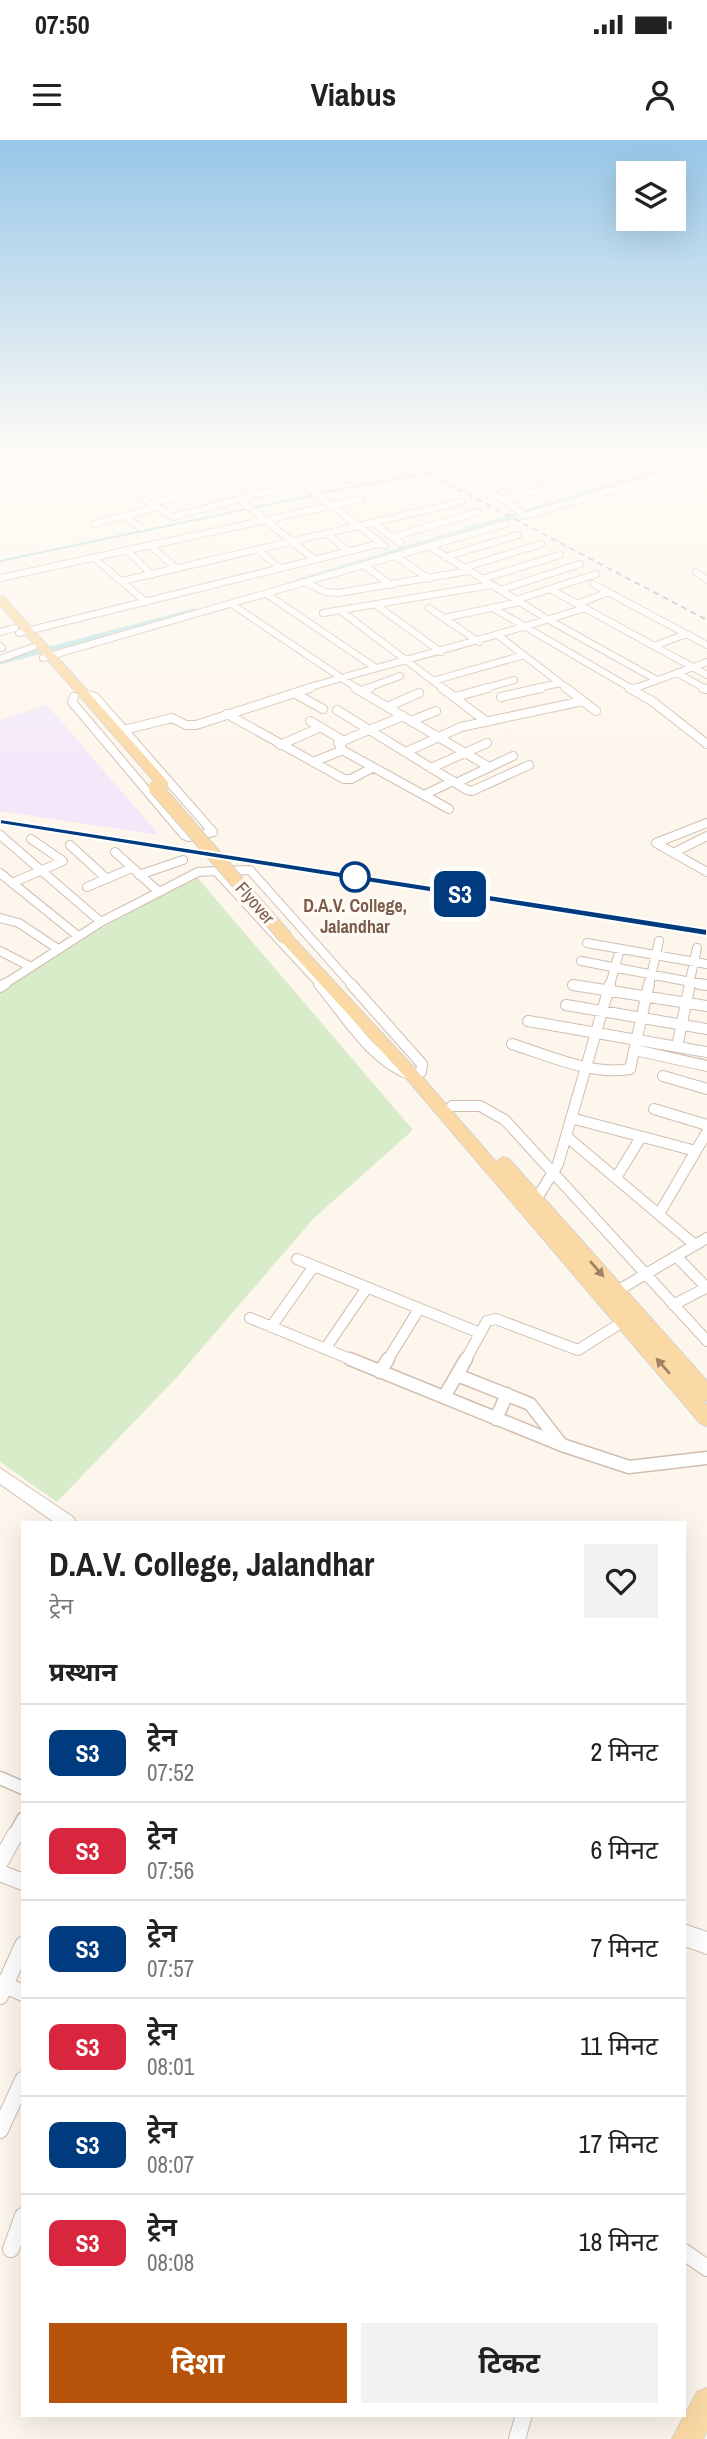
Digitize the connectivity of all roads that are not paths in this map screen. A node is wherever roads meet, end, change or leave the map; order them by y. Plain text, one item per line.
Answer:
1 (74, 562) edge
2 (99, 562) edge
3 (139, 562) edge
4 (169, 562) edge
5 (206, 562) edge
6 (273, 562) edge
7 (302, 562) edge
8 (377, 562) edge
9 (405, 562) edge
10 (454, 562) edge
11 (486, 562) edge
12 (536, 562) edge
13 (580, 564) dead end
14 (365, 566) junction
15 (280, 568) junction
16 (707, 568) edge
17 (177, 569) junction
18 (466, 569) junction
19 (561, 570) junction
20 (596, 574) dead end
21 (152, 575) junction
22 (0, 578) edge
23 (429, 579) junction
24 (482, 579) junction
25 (580, 580) junction
26 (707, 580) edge
27 (122, 582) junction
28 (307, 583) junction
29 (391, 584) junction
30 (593, 584) dead end
31 (491, 585) junction
32 (550, 589) junction
33 (500, 590) junction
34 (609, 592) junction
35 (268, 595) junction
36 (0, 599) edge
37 (518, 601) junction
38 (146, 602) junction
39 (233, 605) junction
40 (376, 605) junction
41 (581, 606) junction
42 (429, 608) dead end
43 (493, 608) junction
44 (0, 611) edge
45 (341, 611) junction
46 (323, 613) dead end
47 (444, 618) junction
48 (549, 620) junction
49 (526, 627) junction
50 (20, 631) junction
51 (0, 632) edge
52 (686, 634) junction
53 (499, 636) junction
54 (479, 642) junction
55 (707, 645) edge
56 (654, 646) junction
57 (441, 652) junction
58 (41, 653) junction
59 (524, 655) junction
60 (0, 659) edge
61 (406, 660) junction
62 (707, 662) edge
63 (493, 664) junction
64 (693, 667) junction
65 (376, 668) junction
66 (677, 673) junction
67 (707, 675) edge
68 (400, 676) dead end
69 (341, 679) junction
70 (514, 680) junction
71 (657, 680) junction
72 (433, 681) junction
73 (561, 683) junction
74 (488, 687) junction
75 (633, 689) junction
76 (706, 689) edge
77 (361, 691) junction
78 (527, 691) junction
79 (294, 693) junction
80 (419, 693) dead end
81 (78, 696) junction
82 (500, 696) junction
83 (454, 697) junction
84 (583, 701) junction
85 (508, 702) dead end
86 (387, 707) junction
87 (516, 708) dead end
88 (323, 709) dead end
89 (337, 710) dead end
90 (436, 711) dead end
91 (596, 711) dead end
92 (227, 714) junction
93 (523, 714) junction
94 (403, 716) junction
95 (310, 721) dead end
96 (411, 721) junction
97 (487, 722) junction
98 (321, 727) junction
99 (124, 730) junction
100 (370, 730) junction
101 (439, 737) junction
102 (344, 741) junction
103 (487, 743) dead end
104 (707, 744) edge
105 (280, 745) junction
106 (342, 750) junction
107 (406, 752) junction
108 (463, 753) junction
109 (513, 756) dead end
110 (313, 762) junction
111 (529, 765) dead end
112 (372, 768) junction
113 (431, 768) junction
114 (489, 768) junction
115 (454, 782) junction
116 (424, 794) junction
117 (449, 808) dead end
118 (707, 823) edge
119 (0, 835) edge
120 (707, 836) edge
121 (31, 839) dead end
122 (70, 845) dead end
123 (115, 852) dead end
124 (673, 853) junction
125 (183, 860) dead end
126 (41, 871) junction
127 (216, 871) junction
128 (135, 872) junction
129 (707, 872) edge
130 (0, 873) edge
131 (107, 879) junction
132 (12, 883) junction
133 (87, 887) dead end
134 (159, 892) junction
135 (0, 918) edge
136 (101, 922) junction
137 (78, 936) junction
138 (659, 941) dead end
139 (587, 943) dead end
140 (697, 948) dead end
141 (58, 949) junction
142 (620, 949) junction
143 (0, 951) edge
144 (656, 955) junction
145 (581, 961) dead end
146 (694, 961) junction
147 (707, 964) edge
148 (31, 967) junction
149 (614, 969) junction
150 (651, 975) junction
151 (4, 979) edge
152 (690, 982) junction
153 (573, 985) dead end
154 (707, 985) edge
155 (0, 987) edge
156 (608, 990) junction
157 (646, 996) junction
158 (686, 1002) junction
159 (566, 1005) dead end
160 (707, 1006) edge
161 (602, 1011) junction
162 (641, 1017) junction
163 (528, 1021) dead end
164 (681, 1024) junction
165 (707, 1029) edge
166 (595, 1033) junction
167 (512, 1044) dead end
168 (635, 1045) junction
169 (677, 1047) junction
170 (707, 1052) edge
171 (585, 1065) junction
172 (707, 1066) edge
173 (416, 1073) junction
174 (663, 1076) dead end
175 (707, 1089) edge
176 (452, 1106) junction
177 (654, 1109) dead end
178 (571, 1118) junction
179 (707, 1125) edge
180 (707, 1132) edge
181 (566, 1136) junction
182 (640, 1137) junction
183 (696, 1151) junction
184 (553, 1173) junction
185 (615, 1178) junction
186 (536, 1200) junction
187 (659, 1214) junction
188 (707, 1238) edge
189 (695, 1245) junction
190 (676, 1256) junction
191 (297, 1259) dead end
192 (314, 1266) junction
193 (645, 1274) junction
194 (707, 1288) edge
195 (366, 1289) junction
196 (617, 1291) junction
197 (673, 1305) junction
198 (419, 1309) junction
199 (250, 1318) dead end
200 (624, 1321) junction
201 (271, 1327) junction
202 (480, 1333) junction
203 (707, 1342) edge
204 (324, 1349) junction
205 (380, 1372) junction
206 (457, 1375) junction
207 (508, 1394) junction
208 (707, 1394) edge
209 (443, 1397) junction
210 (707, 1418) edge
211 (496, 1419) junction
212 (562, 1445) junction
213 (707, 1458) edge
214 (0, 1475) edge
215 (66, 1521) edge
216 (0, 1778) edge
217 (21, 1787) edge
218 (21, 1823) edge
219 (0, 1862) edge
220 (0, 1873) edge
221 (21, 1881) edge
222 (686, 1936) edge
223 (707, 1943) edge
224 (21, 1949) edge
225 (2, 1988) edge
226 (21, 1993) edge
227 (21, 2084) edge
228 (0, 2130) edge
229 (21, 2222) edge
230 (11, 2249) dead end
231 (686, 2253) edge
232 (707, 2268) edge
233 (707, 2402) edge
234 (523, 2417) edge
235 (517, 2439) edge
236 (687, 2439) edge

1 - 22 street
2 - 27 street
3 - 21 street
4 - 17 street
5 - 17 street
6 - 15 street
7 - 15 street
8 - 14 street
9 - 23 street
10 - 18 street
11 - 18 street
12 - 24 street
13 - 19 street
14 - 28 street
14 - 29 street
15 - 38 street
16 - 26 street
17 - 21 street
18 - 23 street
18 - 24 street
19 - 25 street
19 - 33 street
20 - 25 street
21 - 27 street
23 - 29 street
24 - 31 street
25 - 32 street
27 - 38 street
28 - 29 street
28 - 35 street
30 - 34 street
31 - 33 street
31 - 40 street
32 - 37 street
32 - 41 street
33 - 37 street
34 - 41 street
34 - 52 street
35 - 39 street
35 - 65 street
36 - 50 main road
37 - 43 street
37 - 48 street
38 - 50 street
39 - 58 street
39 - 69 street
40 - 45 street
40 - 57 street
41 - 48 street
41 - 56 street
42 - 47 street
43 - 47 street
43 - 49 street
44 - 50 main road
45 - 46 street
45 - 61 street
47 - 54 street
48 - 49 street
48 - 71 street
49 - 53 street
49 - 75 street
50 - 51 street
50 - 58 main road, Flyover
52 - 55 street
52 - 56 street
53 - 54 street
53 - 59 street
54 - 57 street
56 - 64 street
57 - 61 street
58 - 60 street
58 - 81 main road, Flyover
59 - 63 street
59 - 73 street
61 - 65 street
61 - 72 street
62 - 64 street
63 - 70 street
63 - 72 street
64 - 66 street
64 - 67 street
65 - 69 street
66 - 71 street
66 - 76 street
68 - 77 street
69 - 77 street
69 - 79 street
70 - 74 street
70 - 78 street
71 - 75 street
72 - 83 street
73 - 78 street
73 - 84 street
74 - 82 street
74 - 83 street
75 - 104 street
77 - 86 street
78 - 82 street
79 - 88 street
79 - 92 street
80 - 86 street
81 - 99 street
81 - 99 street
81 - 173 main road, Flyover, bridge
82 - 85 street
83 - 97 street
84 - 91 street
84 - 93 street
86 - 94 street
87 - 93 street
89 - 100 street
90 - 96 street
92 - 99 street
92 - 105 street
93 - 97 street
94 - 96 street
94 - 100 street
95 - 98 street
96 - 101 street
97 - 101 street
98 - 102 street
98 - 105 street
100 - 102 street
100 - 107 street
101 - 107 street
101 - 108 street
102 - 106 street
103 - 108 street
105 - 110 street
106 - 110 street
106 - 112 street
107 - 113 street
108 - 113 street
108 - 114 street
109 - 114 street
110 - 112 street
111 - 115 street
112 - 116 street
113 - 115 street
114 - 115 street
115 - 116 street
116 - 117 street
118 - 124 street
119 - 126 street
120 - 124 street
121 - 126 street
122 - 131 street
123 - 128 street
124 - 129 street
125 - 128 street
126 - 132 street
126 - 136 street
127 - 134 street
127 - 173 street
127 - 173 street
128 - 131 street
128 - 134 street
130 - 132 street
131 - 133 street
132 - 137 street
134 - 136 street
135 - 141 street
136 - 137 street
137 - 141 street
138 - 144 street
139 - 142 street
140 - 146 street
141 - 148 street
142 - 144 street
142 - 149 street
143 - 148 street
144 - 146 street
144 - 150 street
145 - 149 street
146 - 147 street
146 - 152 street
148 - 151 street
149 - 150 street
149 - 156 street
150 - 152 street
150 - 157 street
151 - 155 street
152 - 154 street
152 - 158 street
153 - 156 street
156 - 157 street
156 - 161 street
157 - 158 street
157 - 162 street
158 - 160 street
158 - 164 street
159 - 161 street
161 - 162 street
161 - 166 street
162 - 164 street
162 - 168 street
163 - 166 street
164 - 165 street
164 - 169 street
166 - 168 street
166 - 171 street
167 - 171 street
168 - 169 street
168 - 171 street
168 - 172 street
169 - 170 street
171 - 178 street
173 - 176 main road
173 - 200 main road
174 - 175 street
176 - 184 street
176 - 186 main road
177 - 179 street
178 - 181 street
178 - 182 street
180 - 183 street
181 - 184 street
181 - 185 street
182 - 183 street
182 - 185 street
183 - 187 street
184 - 186 street
184 - 193 street
185 - 187 street
186 -> 196 main road
187 - 189 street
188 - 189 street
189 - 190 street
190 - 193 street
190 - 194 street
191 - 192 street
192 - 195 street
192 - 201 street
193 - 196 street
193 - 197 street
194 - 197 street
195 - 198 street
195 - 204 street
196 - 208 main road
197 - 203 street
198 - 202 street
198 - 205 street
199 - 201 street
200 - 202 street
210 -> 200 main road
201 - 204 street
202 - 206 street
204 - 205 street
205 - 209 street
206 - 207 street
206 - 209 street
207 - 211 street
207 - 212 street
209 - 211 street
211 - 212 street
212 - 213 street
214 - 215 street
216 - 217 street
218 - 219 street
220 - 221 street
222 - 223 street
224 - 225 street
225 - 226 street
227 - 228 street
229 - 230 street
231 - 232 street
233 - 236 main road
234 - 235 street

